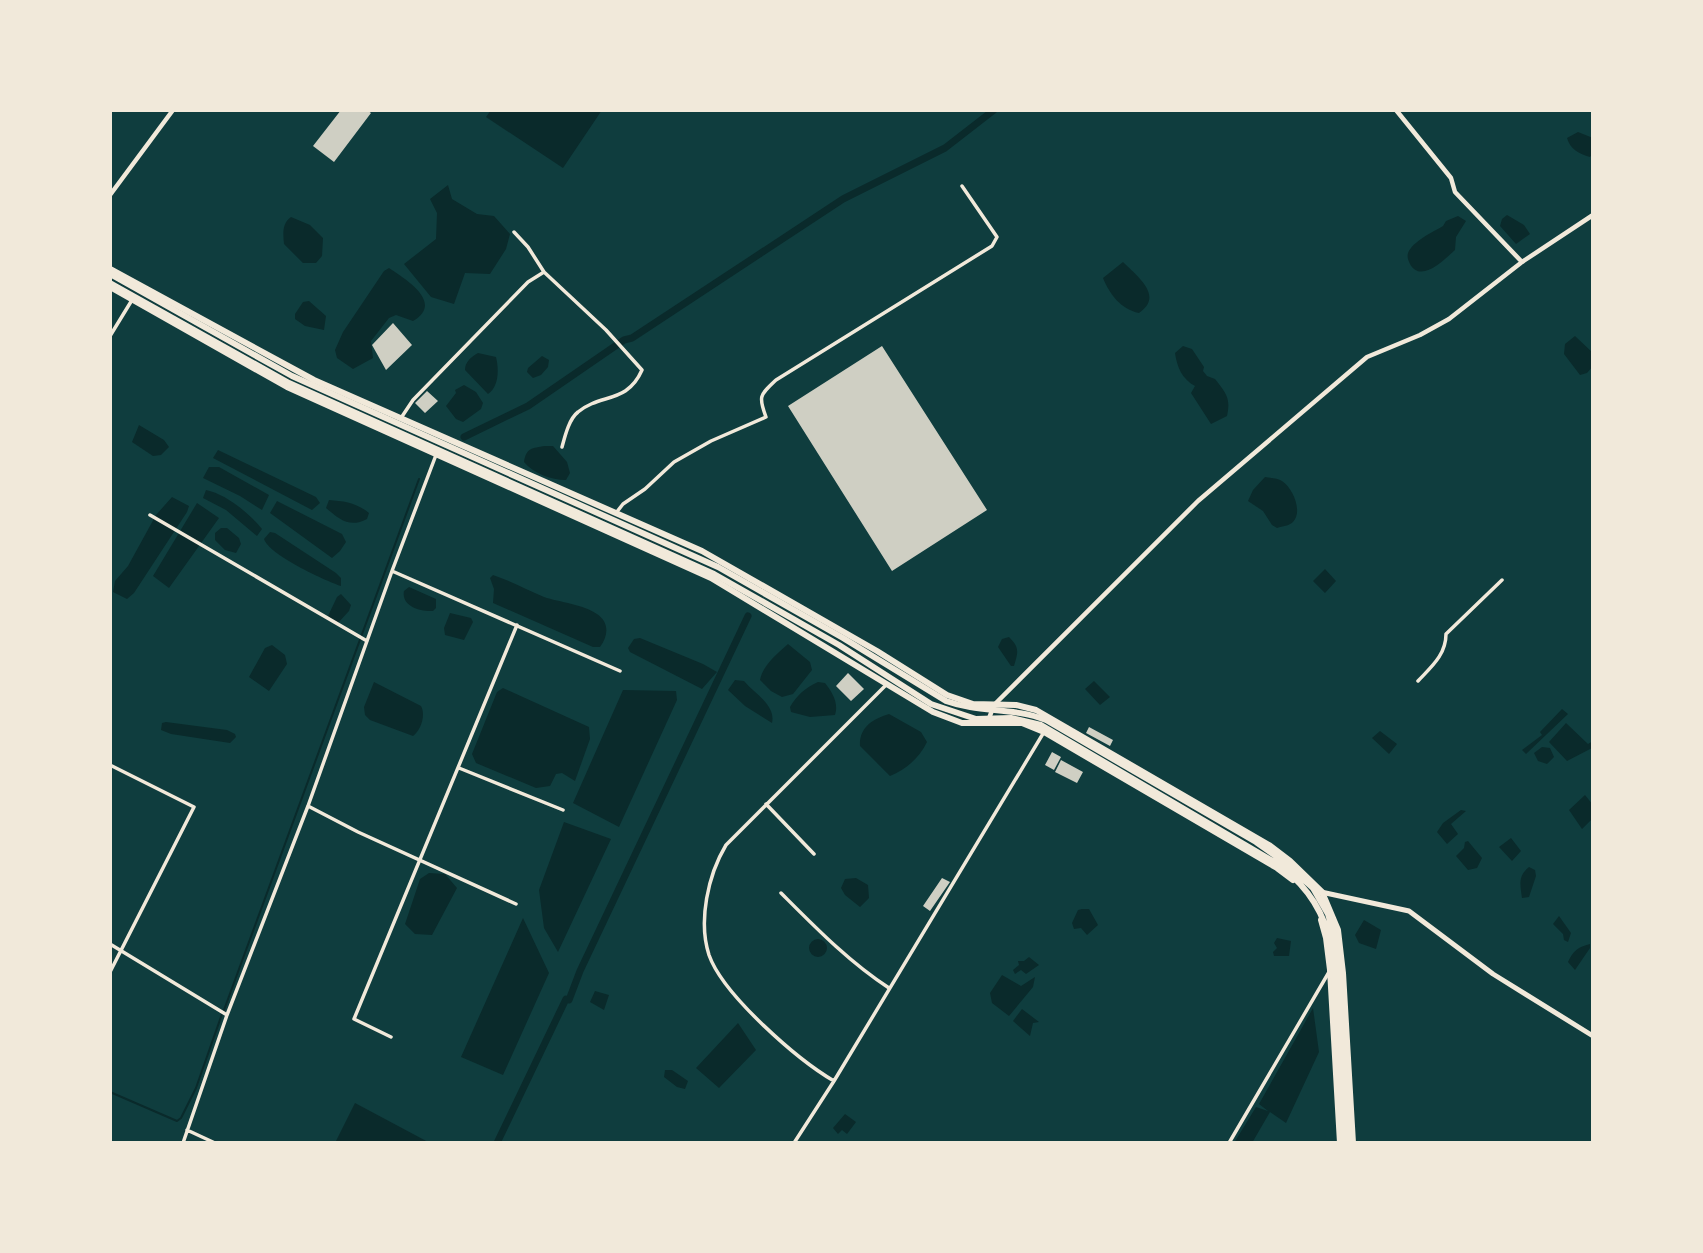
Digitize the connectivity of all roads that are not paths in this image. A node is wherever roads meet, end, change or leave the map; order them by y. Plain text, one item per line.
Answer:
1 (173, 110) edge
2 (1396, 110) edge
3 (962, 186) dead end
4 (110, 195) edge
5 (1593, 215) edge
6 (514, 232) dead end
7 (1522, 262) junction
8 (110, 271) edge
9 (544, 272) junction
10 (110, 285) edge
11 (132, 300) junction
12 (110, 336) edge
13 (401, 418) junction
14 (562, 447) dead end
15 (437, 453) junction
16 (616, 514) junction
17 (150, 515) dead end
18 (392, 571) junction
19 (1502, 580) dead end
20 (517, 625) junction
21 (367, 641) junction
22 (620, 671) dead end
23 (1418, 681) dead end
24 (887, 684) junction
25 (994, 705) junction
26 (987, 721) junction
27 (1044, 732) junction
28 (110, 765) edge
29 (459, 768) junction
30 (766, 804) junction
31 (308, 806) junction
32 (563, 810) dead end
33 (814, 854) dead end
34 (419, 859) junction
35 (1322, 892) junction
36 (781, 893) dead end
37 (1311, 898) junction
38 (516, 904) dead end
39 (110, 944) edge
40 (121, 951) junction
41 (1330, 970) junction
42 (110, 972) edge
43 (889, 988) junction
44 (227, 1015) junction
45 (1593, 1036) edge
46 (391, 1037) dead end
47 (834, 1081) junction
48 (187, 1130) junction
49 (183, 1143) edge
50 (215, 1143) edge
51 (794, 1143) edge
52 (1229, 1143) edge
53 (1346, 1143) edge

1 - 4 street
2 - 7 street
3 - 16 street
5 - 7 street
6 - 9 street
7 - 25 street
8 - 13 main road
8 - 53 main road
9 - 13 street
9 - 14 street
10 - 11 main road
10 - 37 main road
11 - 12 street
11 - 15 main road
13 - 16 main road
15 - 18 street
15 - 24 main road
16 - 25 main road
17 - 21 street
18 - 20 street
18 - 21 street
19 - 23 street
20 - 22 street
20 - 29 street
21 - 31 street
24 - 26 main road
24 - 30 street
25 - 26 street
25 - 35 main road
26 - 27 main road
27 - 37 main road
27 - 43 street
28 - 40 street
29 - 32 street
29 - 34 street
30 - 33 street
30 - 47 street
31 - 34 street
31 - 44 street
34 - 38 street
34 - 46 street
35 - 37 main road
35 - 45 main road
35 - 53 main road
36 - 43 street
37 - 41 main road
37 - 53 main road
39 - 40 street
40 - 42 street
40 - 44 street
41 - 52 street
41 - 53 main road
43 - 47 street
44 - 48 street
47 - 51 street
48 - 49 street
48 - 50 street

